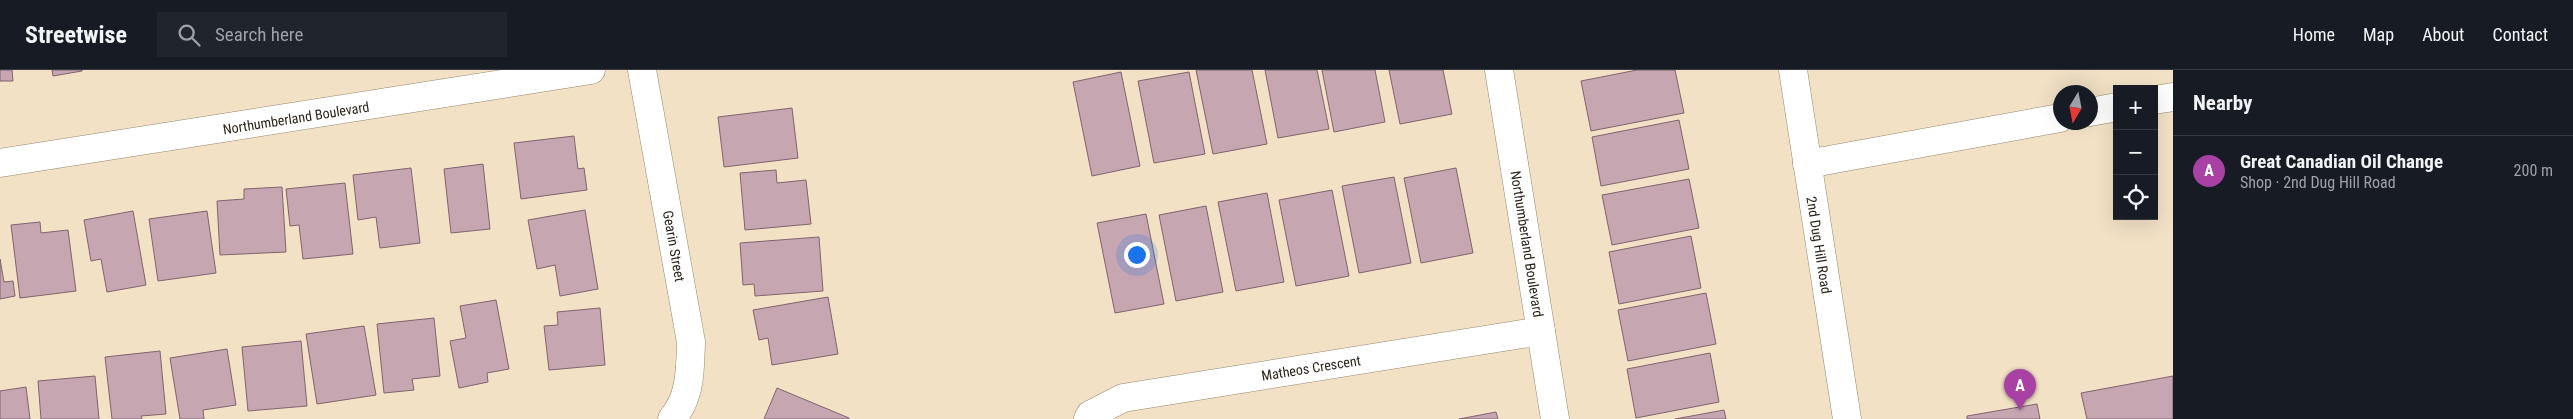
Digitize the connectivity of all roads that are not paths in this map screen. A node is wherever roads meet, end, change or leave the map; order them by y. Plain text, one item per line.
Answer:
1 (591, 70) edge
2 (642, 70) edge
3 (1499, 70) edge
4 (1794, 70) edge
5 (2173, 97) edge
6 (2158, 99) edge
7 (2113, 108) edge
8 (2098, 111) edge
9 (2053, 119) edge
10 (0, 163) edge
11 (1807, 164) junction
12 (1541, 331) junction
13 (672, 419) edge
14 (1088, 419) edge
15 (1555, 419) edge
16 (1847, 419) edge

1 - 10 street, Northumberland Boulevard
2 - 13 street, Gearin Street
3 - 12 street, Northumberland Boulevard
4 - 11 street, 2nd Dug Hill Road
5 - 6 street
7 - 8 street
9 - 11 street
11 - 16 street, 2nd Dug Hill Road
12 - 14 street, Matheos Crescent
12 - 15 street, Northumberland Boulevard

